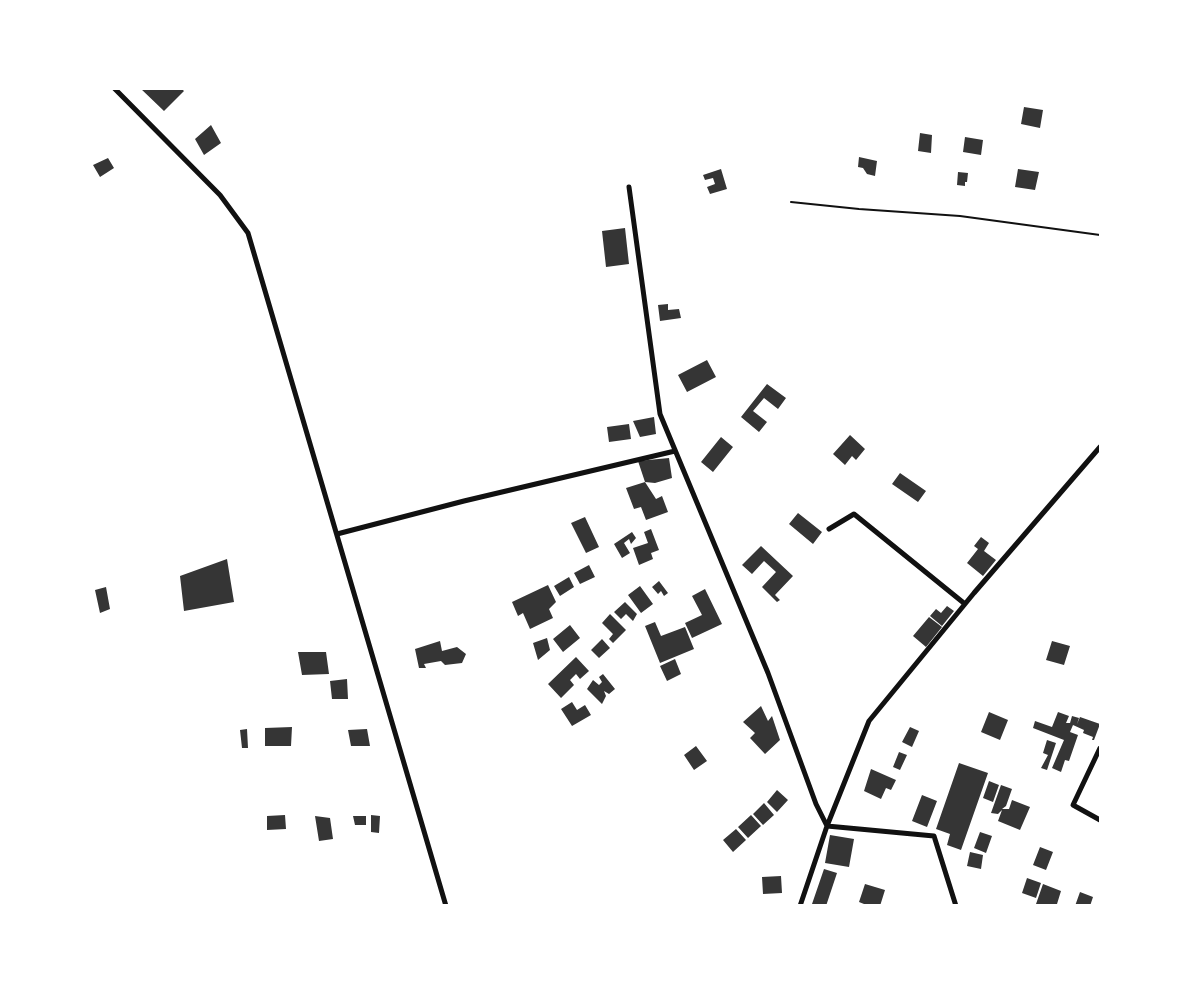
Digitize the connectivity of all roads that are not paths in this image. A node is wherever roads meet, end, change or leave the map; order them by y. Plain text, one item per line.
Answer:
1 (114, 88) edge
2 (629, 187) dead end
3 (1101, 447) edge
4 (675, 451) junction
5 (829, 529) dead end
6 (337, 534) junction
7 (965, 604) junction
8 (1101, 748) edge
9 (1101, 820) edge
10 (827, 826) junction
11 (446, 906) edge
12 (800, 906) edge
13 (956, 906) edge

1 - 6 street
2 - 4 street
3 - 7 street
4 - 6 street
4 - 10 street
5 - 7 street
6 - 11 street
7 - 10 street
8 - 9 street
10 - 12 street
10 - 13 street

